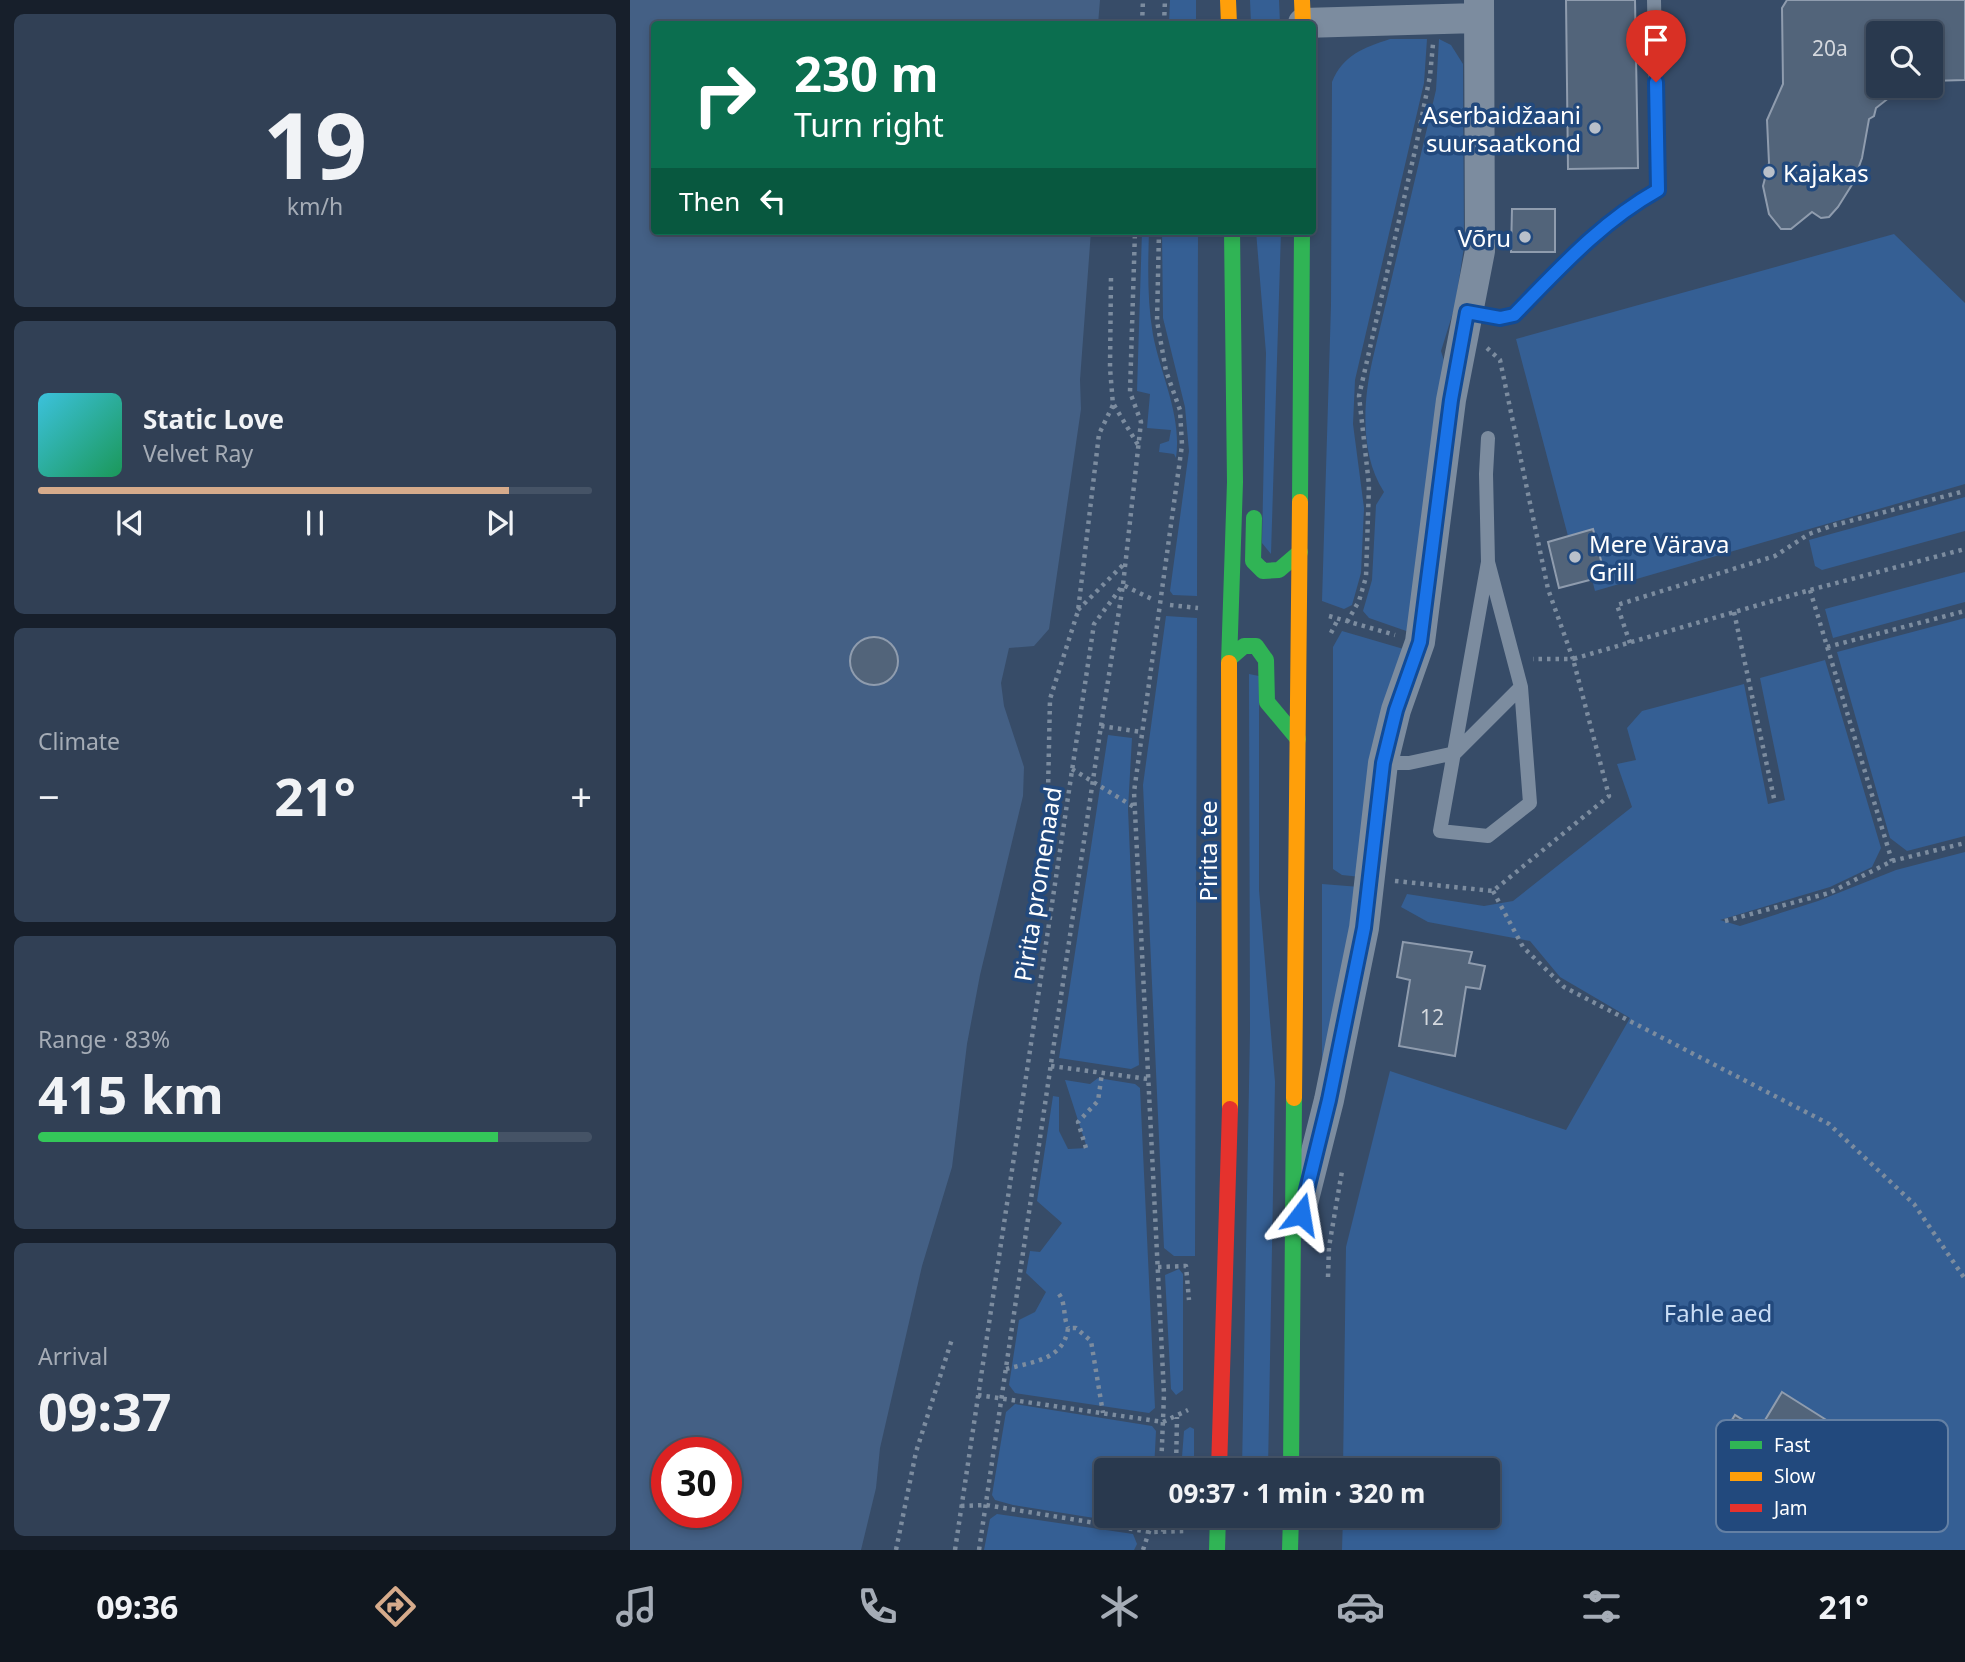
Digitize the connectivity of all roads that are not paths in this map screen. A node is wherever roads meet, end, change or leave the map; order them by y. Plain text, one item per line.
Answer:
1 (1228, 0) edge
2 (1654, 0) edge
3 (1479, 9) edge
4 (1302, 16) edge
5 (1229, 21) edge
6 (1232, 235) edge
7 (1301, 235) edge
8 (1467, 312) junction
9 (1488, 438) dead end
10 (1236, 482) junction
11 (1300, 552) junction
12 (1488, 562) junction
13 (1229, 659) junction
14 (1521, 687) junction
15 (1298, 739) junction
16 (1455, 753) junction
17 (1383, 763) junction
18 (1295, 1237) junction
19 (1219, 1458) edge
20 (1292, 1458) edge
21 (1218, 1528) edge
22 (1291, 1528) edge
23 (1217, 1550) edge
24 (1290, 1550) edge

1 - 5 main road
2 - 8 lane
3 - 4 street
3 - 8 street
6 - 10 main road, Pirita tee
7 - 11 main road
8 - 17 street
9 - 12 lane
10 - 11 main road
10 - 13 main road, Pirita tee
11 - 15 main road
12 - 14 lane
12 - 16 lane
13 - 15 main road
13 - 19 main road, Pirita tee
14 - 16 lane
14 - 16 lane
15 - 18 main road
16 - 17 lane
17 - 18 street
18 - 20 main road
21 - 23 main road
22 - 24 main road

